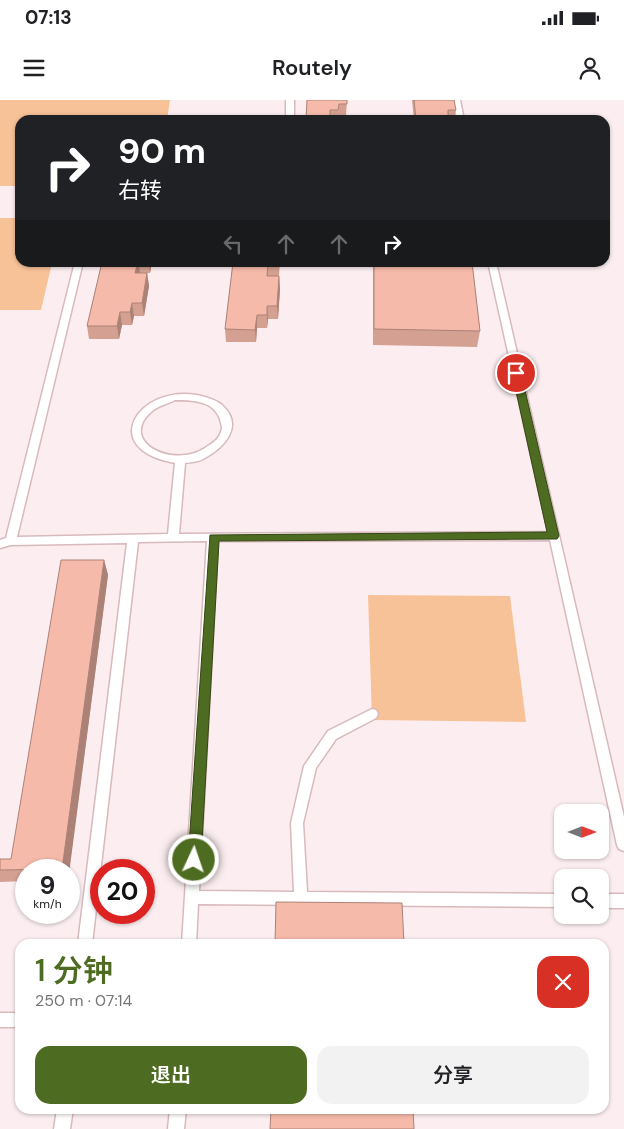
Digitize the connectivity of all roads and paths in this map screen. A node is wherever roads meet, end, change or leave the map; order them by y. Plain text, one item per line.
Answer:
1 (290, 100) edge
2 (456, 100) edge
3 (290, 115) edge
4 (459, 115) edge
5 (78, 267) edge
6 (493, 267) edge
7 (180, 460) junction
8 (553, 536) junction
9 (213, 537) junction
10 (133, 538) junction
11 (173, 538) junction
12 (5, 543) edge
13 (372, 714) dead end
14 (624, 845) edge
15 (192, 897) junction
16 (301, 898) junction
17 (554, 901) edge
18 (609, 901) edge
19 (624, 901) edge
20 (86, 939) edge
21 (189, 939) edge
22 (0, 1020) edge
23 (15, 1020) edge
24 (64, 1114) edge
25 (178, 1114) edge
26 (62, 1129) edge
27 (176, 1129) edge

1 - 3 lane
2 - 4 lane
5 - 12 lane
6 - 8 lane
7 - 7 lane
7 - 11 lane
8 - 9 lane
8 - 14 lane
9 - 11 lane
9 - 15 lane
10 - 11 lane
10 - 12 lane
10 - 20 lane
13 - 16 lane
15 - 16 lane
15 - 21 lane
16 - 17 lane
18 - 19 lane
22 - 23 lane
24 - 26 lane
25 - 27 lane

